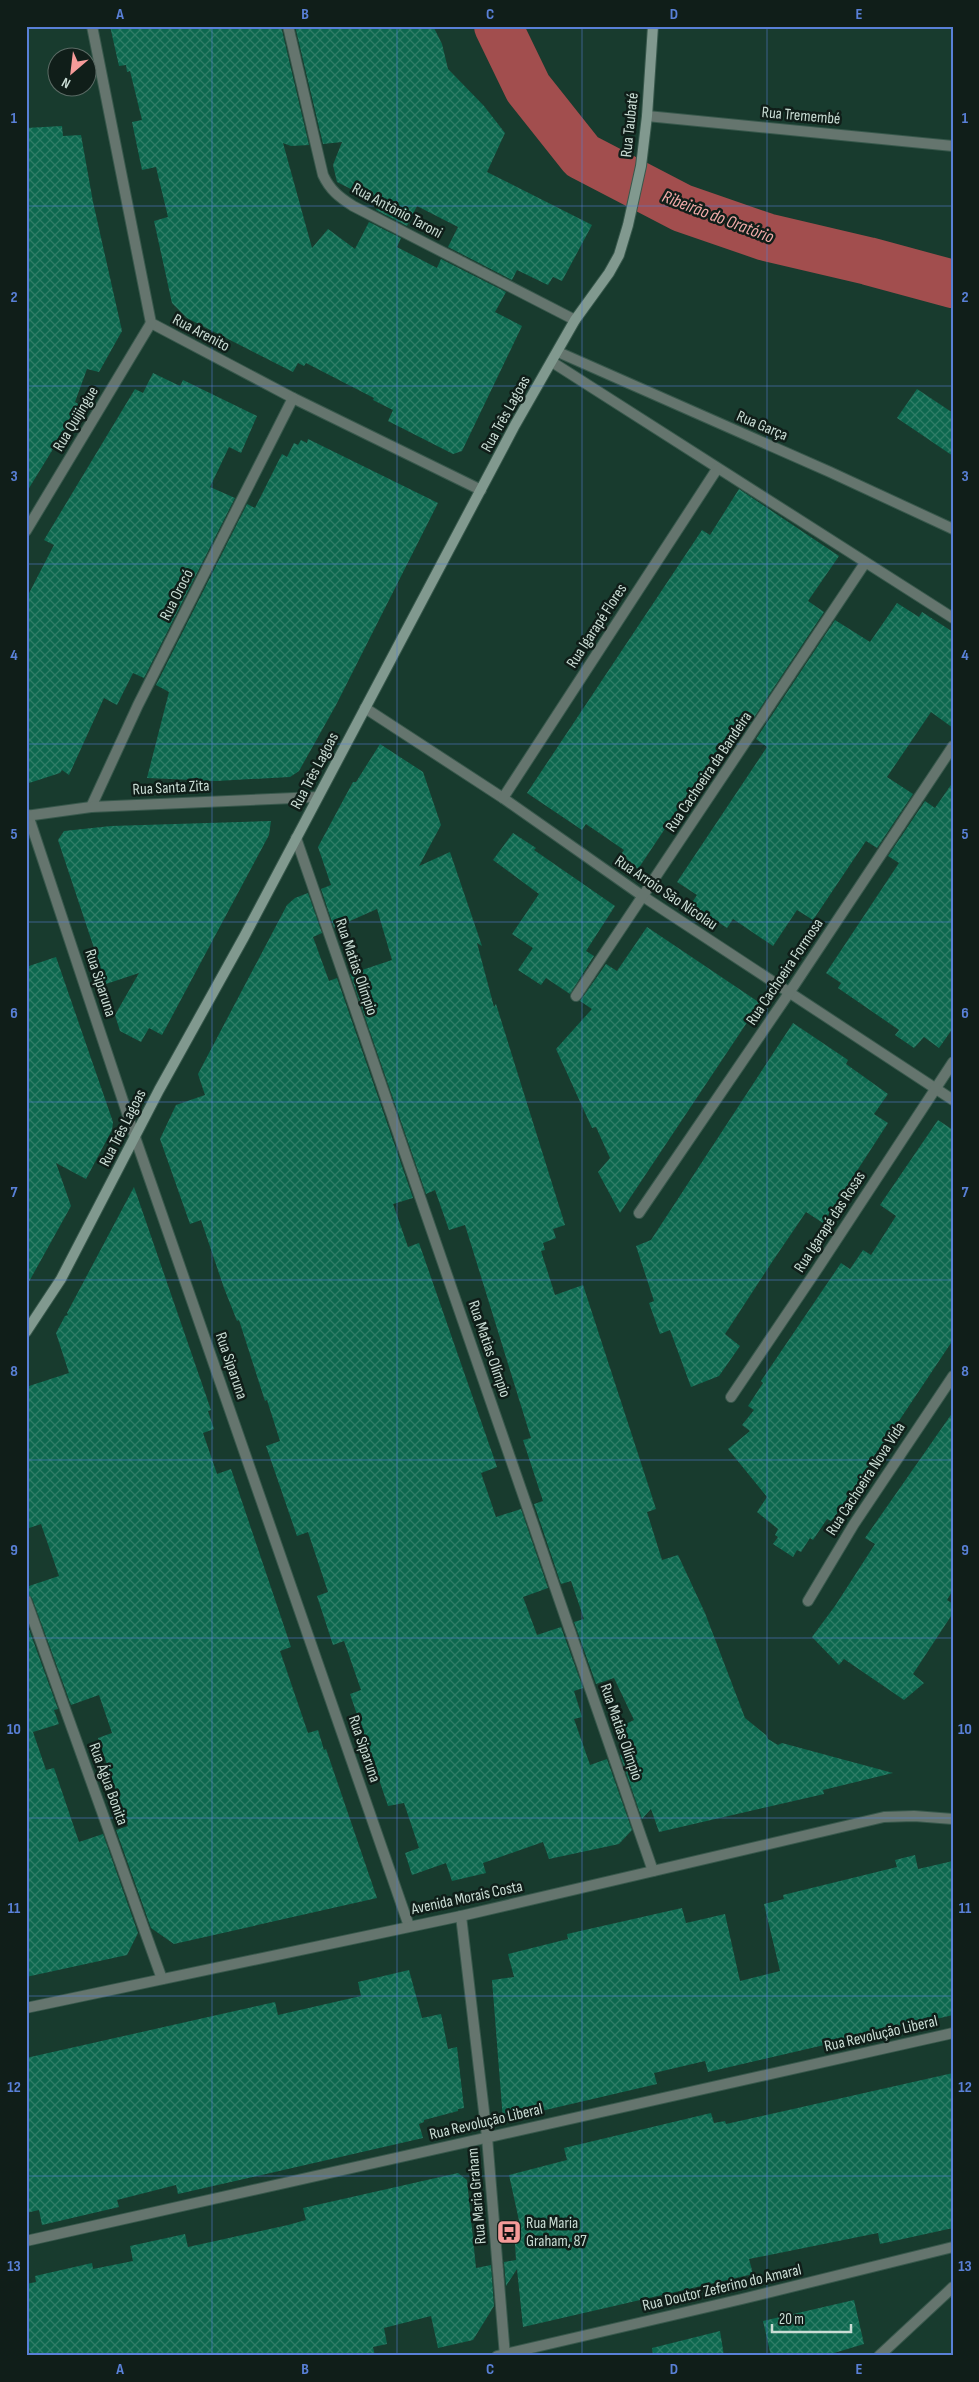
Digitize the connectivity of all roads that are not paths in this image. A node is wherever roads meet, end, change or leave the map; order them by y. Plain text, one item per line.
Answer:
1 (92, 26) edge
2 (288, 26) edge
3 (653, 26) edge
4 (647, 116) junction
5 (953, 146) edge
6 (628, 225) joint
7 (575, 320) junction
8 (151, 322) junction
9 (558, 352) junction
10 (552, 362) junction
11 (293, 398) junction
12 (717, 469) junction
13 (481, 490) junction
14 (953, 529) edge
15 (26, 531) edge
16 (865, 563) junction
17 (953, 618) edge
18 (366, 708) junction
19 (953, 746) edge
20 (318, 797) junction
21 (503, 798) junction
22 (91, 808) junction
23 (27, 815) edge
24 (296, 838) junction
25 (644, 897) junction
26 (790, 993) junction
27 (576, 996) dead end
28 (953, 1062) edge
29 (936, 1088) junction
30 (953, 1100) edge
31 (135, 1137) junction
32 (639, 1213) dead end
33 (26, 1332) edge
34 (953, 1376) edge
35 (730, 1397) dead end
36 (26, 1600) edge
37 (808, 1600) dead end
38 (953, 1819) edge
39 (653, 1870) junction
40 (462, 1916) junction
41 (409, 1926) junction
42 (162, 1979) junction
43 (26, 2008) edge
44 (953, 2033) edge
45 (487, 2137) junction
46 (26, 2241) edge
47 (953, 2246) edge
48 (953, 2287) edge
49 (502, 2355) edge
50 (879, 2356) edge

1 - 8 street, Rua Arenito
2 - 7 street, Rua Antônio Taroni
3 - 4 street, Rua Taubaté
4 - 5 street, Rua Tremembé
4 - 6 street, Rua Taubaté
6 - 7 street, Rua Três Lagoas
7 - 9 street, Rua Três Lagoas
8 - 11 street, Rua Arenito
8 - 15 street, Rua Quijingue
9 - 10 street, Rua Três Lagoas
9 - 14 street, Rua Garça
10 - 12 street
10 - 13 street, Rua Três Lagoas
11 - 13 street, Rua Arenito
11 - 22 street, Rua Orocó
12 - 16 street
12 - 21 street, Rua Igarapé Flores
13 - 18 street, Rua Três Lagoas
16 - 17 street
16 - 25 street, Rua Cachoeira da Bandeira
18 - 20 street, Rua Três Lagoas
18 - 21 street, Rua Arroio São Nicolau
19 - 26 street, Rua Cachoeira Formosa
20 - 22 street, Rua Santa Zita
20 - 24 street, Rua Três Lagoas
21 - 25 street, Rua Arroio São Nicolau
22 - 23 street, Rua Santa Zita
23 - 31 street, Rua Siparuna
24 - 31 street, Rua Três Lagoas
24 - 39 street, Rua Matias Olímpio
25 - 26 street, Rua Arroio São Nicolau
25 - 27 street, Rua Cachoeira da Bandeira
26 - 29 street, Rua Arroio São Nicolau
26 - 32 street, Rua Cachoeira Formosa
28 - 29 street, Rua Igarapé das Rosas
29 - 30 street, Rua Arroio São Nicolau
29 - 35 street, Rua Igarapé das Rosas
31 - 33 street, Rua Três Lagoas
31 - 41 street, Rua Siparuna
34 - 37 street, Rua Cachoeira Nova Vida
36 - 42 street, Rua Água Bonita
38 - 39 street, Avenida Morais Costa
39 - 40 street, Avenida Morais Costa
40 - 41 street, Avenida Morais Costa
40 - 45 street, Rua Maria Graham
41 - 42 street, Avenida Morais Costa
42 - 43 street, Avenida Morais Costa
44 - 45 street, Rua Revolução Liberal
45 - 46 street, Rua Revolução Liberal
45 - 49 street, Rua Maria Graham
47 - 49 street, Rua Doutor Zeferino do Amaral
48 - 50 street

